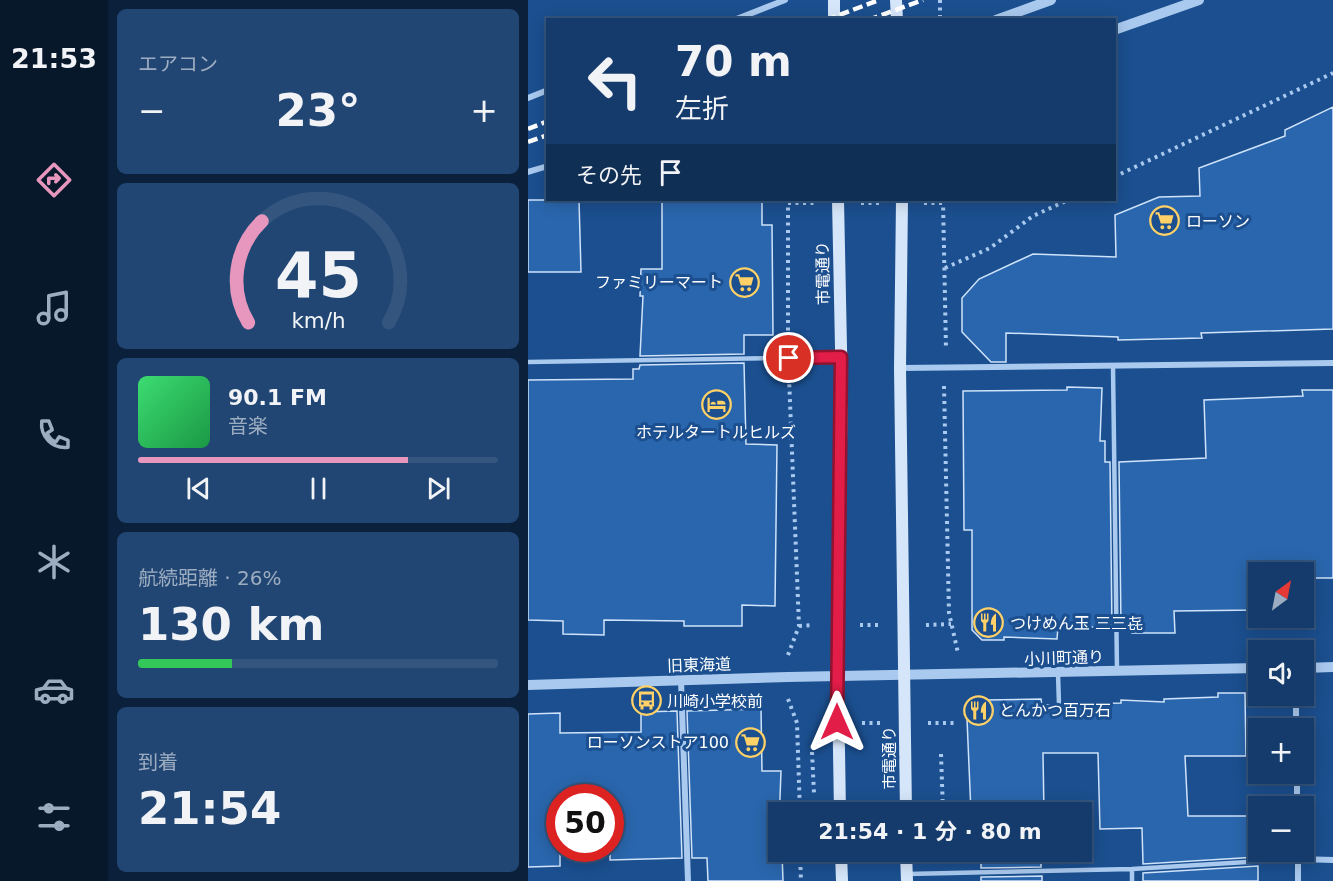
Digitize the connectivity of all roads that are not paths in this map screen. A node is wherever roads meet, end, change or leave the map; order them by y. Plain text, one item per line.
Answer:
1 (785, 0) edge
2 (834, 0) edge
3 (896, 0) edge
4 (1051, 0) edge
5 (1199, 0) edge
6 (739, 18) edge
7 (834, 18) edge
8 (897, 18) edge
9 (1002, 18) edge
10 (1116, 29) edge
11 (546, 91) edge
12 (528, 98) edge
13 (546, 167) edge
14 (528, 172) edge
15 (838, 201) edge
16 (902, 201) edge
17 (841, 357) junction
18 (528, 362) edge
19 (1333, 363) edge
20 (1113, 367) junction
21 (900, 368) junction
22 (1333, 667) edge
23 (1248, 668) edge
24 (1314, 668) edge
25 (1117, 671) junction
26 (1058, 673) junction
27 (837, 676) junction
28 (871, 676) joint
29 (905, 676) junction
30 (681, 680) junction
31 (528, 685) edge
32 (1059, 705) dead end
33 (840, 802) edge
34 (906, 802) edge
35 (1314, 857) edge
36 (1248, 859) edge
37 (1333, 860) edge
38 (841, 862) edge
39 (906, 862) edge
40 (1298, 862) edge
41 (1132, 868) junction
42 (907, 878) edge
43 (688, 881) edge
44 (842, 881) edge
45 (1132, 881) edge
46 (1299, 881) edge

1 - 6 street
2 - 7 main road
3 - 8 main road
4 - 9 street
5 - 10 street
11 - 12 street
13 - 14 street
15 - 17 main road, 市電通り
16 - 21 main road, 市電通り
17 - 18 lane
17 - 27 main road, 市電通り
19 - 20 street
20 - 21 street
20 - 25 lane
21 - 29 main road, 市電通り
22 - 24 street
23 - 25 street, 小川町通り
25 - 26 street, 小川町通り
26 - 29 street, 小川町通り
26 - 32 lane
27 - 28 street, 旧東海道
27 - 30 street, 旧東海道
27 - 33 main road, 市電通り
28 - 29 street, 小川町通り
29 - 34 main road, 市電通り
30 - 31 street, 旧東海道
30 - 43 street
35 - 37 street
36 - 41 lane
38 - 44 main road
39 - 42 main road
40 - 46 street
41 - 42 lane
41 - 45 lane

